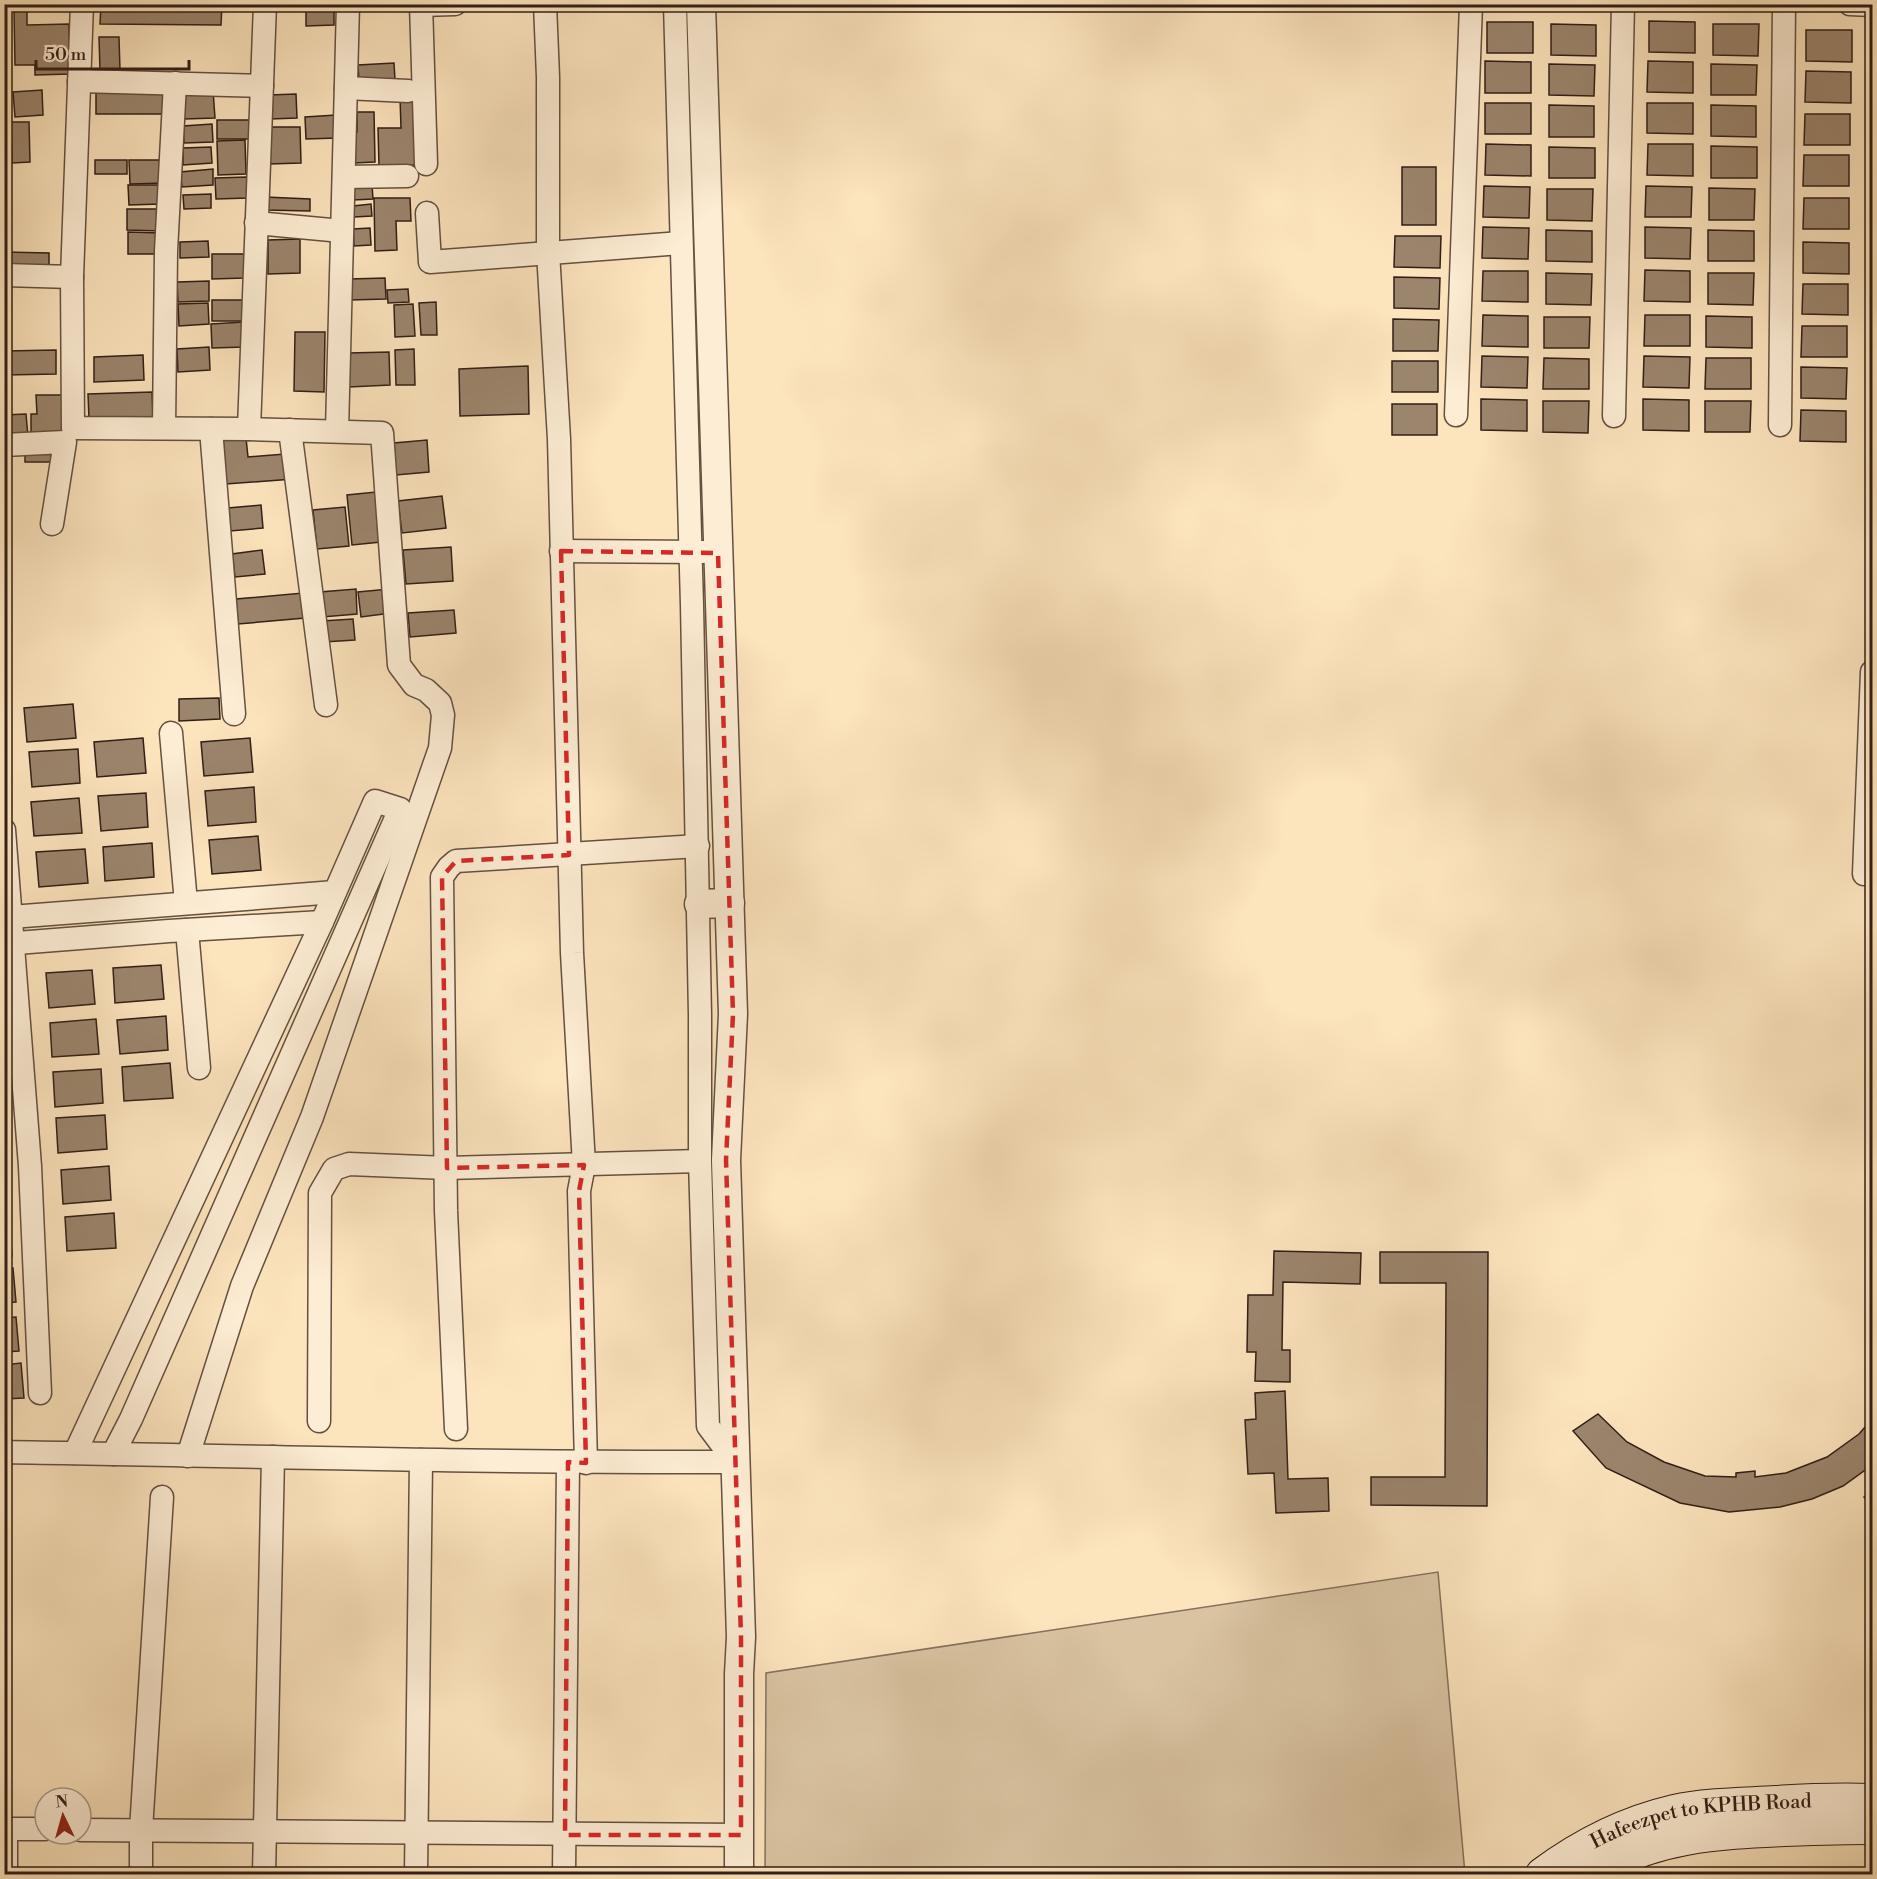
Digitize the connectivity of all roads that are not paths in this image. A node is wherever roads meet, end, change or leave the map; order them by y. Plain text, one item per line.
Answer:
1 (82, 4) edge
2 (265, 4) edge
3 (348, 4) edge
4 (455, 4) edge
5 (545, 4) edge
6 (675, 4) edge
7 (701, 4) edge
8 (1471, 4) edge
9 (1623, 4) edge
10 (1784, 4) edge
11 (1850, 4) edge
12 (421, 5) edge
13 (1872, 5) edge
14 (79, 81) junction
15 (175, 83) junction
16 (262, 87) junction
17 (346, 88) junction
18 (408, 91) dead end
19 (344, 177) junction
20 (427, 213) dead end
21 (256, 223) junction
22 (342, 231) junction
23 (681, 243) junction
24 (548, 252) junction
25 (4, 275) edge
26 (72, 277) junction
27 (1456, 415) dead end
28 (1614, 416) dead end
29 (1780, 425) dead end
30 (164, 428) junction
31 (210, 429) junction
32 (249, 429) junction
33 (290, 430) junction
34 (337, 431) junction
35 (69, 435) junction
36 (4, 445) edge
37 (52, 524) dead end
38 (561, 551) junction
39 (704, 552) junction
40 (1872, 672) edge
41 (327, 705) dead end
42 (234, 714) dead end
43 (171, 733) dead end
44 (4, 830) edge
45 (698, 846) junction
46 (569, 855) junction
47 (1864, 874) dead end
48 (335, 892) junction
49 (186, 903) junction
50 (730, 903) junction
51 (699, 904) junction
52 (10, 917) junction
53 (322, 922) junction
54 (187, 930) junction
55 (8, 944) edge
56 (199, 1068) dead end
57 (700, 1161) junction
58 (584, 1165) junction
59 (447, 1168) junction
60 (40, 1393) dead end
61 (319, 1421) dead end
62 (456, 1429) dead end
63 (4, 1452) edge
64 (75, 1453) junction
65 (112, 1454) junction
66 (188, 1456) junction
67 (273, 1456) junction
68 (421, 1460) junction
69 (577, 1462) junction
70 (735, 1462) junction
71 (162, 1497) dead end
72 (1872, 1800) edge
73 (1872, 1828) edge
74 (33, 1829) edge
75 (93, 1830) edge
76 (141, 1830) junction
77 (264, 1833) junction
78 (417, 1834) junction
79 (565, 1835) junction
80 (741, 1835) junction
81 (6, 1875) edge
82 (141, 1875) edge
83 (264, 1875) edge
84 (416, 1875) edge
85 (564, 1875) edge
86 (739, 1875) edge
87 (1542, 1875) edge
88 (1595, 1875) edge

1 - 14 street
2 - 16 street
3 - 17 street
4 - 12 street
5 - 24 street
6 - 23 street
7 - 39 street
8 - 27 street
9 - 28 street
10 - 29 street
11 - 13 street
12 - 19 street
14 - 15 street
14 - 26 street
15 - 16 street
15 - 30 street
16 - 21 street
17 - 18 street
17 - 19 street
19 - 22 street
20 - 24 street
21 - 22 street
21 - 32 street
22 - 34 street
23 - 24 street
23 - 39 street
24 - 38 street
25 - 26 street
26 - 35 street
30 - 31 street
30 - 35 street
31 - 32 street
31 - 42 street
32 - 33 street
33 - 34 street
33 - 41 street
34 - 66 street
35 - 36 street
35 - 37 street
38 - 39 street
38 - 46 street
39 - 45 street
39 - 50 street
40 - 47 street
43 - 49 street
44 - 52 street
45 - 46 street
45 - 51 street
46 - 58 street
46 - 59 street
48 - 49 street
48 - 53 street
48 - 65 street
49 - 52 street
50 - 51 street
50 - 70 street
51 - 57 street
52 - 55 street
53 - 54 street
53 - 64 street
54 - 55 street
54 - 56 street
55 - 60 street
57 - 58 street
57 - 70 street
58 - 59 street
58 - 69 street
59 - 61 street
59 - 62 street
63 - 64 street
64 - 65 street
65 - 66 street
66 - 67 street
67 - 68 street
67 - 77 street
68 - 69 street
68 - 78 street
69 - 70 street
69 - 79 street
70 - 80 street
71 - 76 street
72 - 87 main road, Hafeezpet to KPHB Road
73 - 88 main road
74 - 81 street
75 - 76 street
76 - 77 street
76 - 82 street
77 - 78 street
77 - 83 street
78 - 79 street
78 - 84 street
79 - 80 street
79 - 85 street
80 - 86 street

